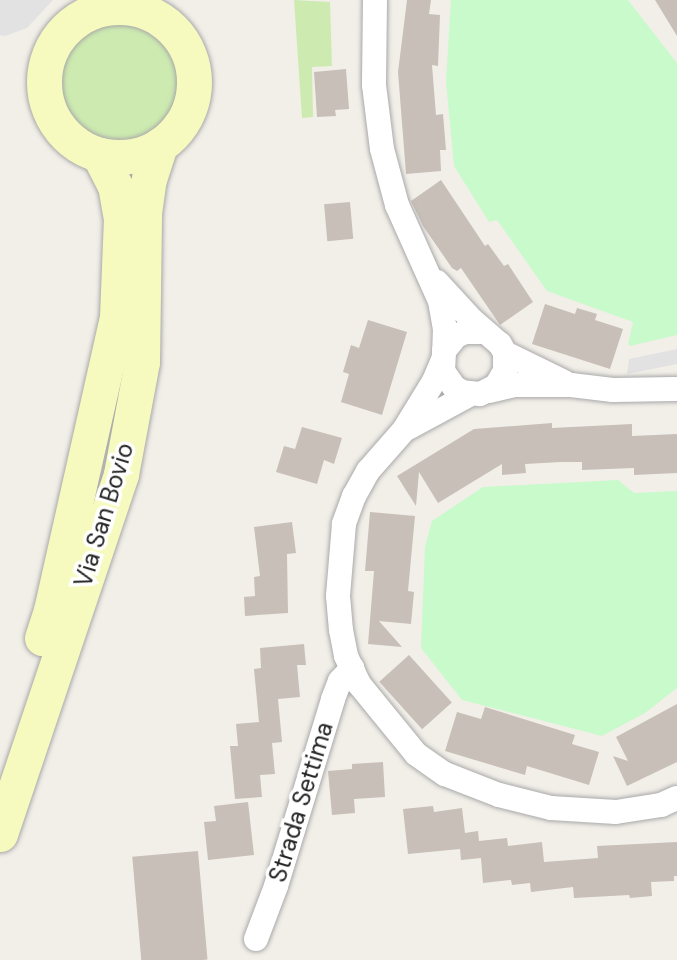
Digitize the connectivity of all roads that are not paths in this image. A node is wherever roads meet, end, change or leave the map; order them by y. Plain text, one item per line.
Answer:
1 (173, 0) edge
2 (376, 0) edge
3 (107, 5) edge
4 (176, 34) junction
5 (160, 145) junction
6 (99, 155) junction
7 (432, 277) junction
8 (484, 332) junction
9 (505, 353) junction
10 (443, 357) junction
11 (571, 385) junction
12 (677, 388) edge
13 (480, 393) junction
14 (404, 430) junction
15 (352, 668) junction
16 (0, 760) edge
17 (677, 798) edge
18 (0, 834) edge
19 (256, 939) dead end

1 - 4 main road, Via San Bovio
2 - 7 street
3 - 4 main road, Via San Bovio
3 - 6 main road, Via San Bovio
4 - 5 main road, Via San Bovio
5 - 6 main road, Via San Bovio
5 - 18 main road, Via San Bovio
6 - 16 main road, Via San Bovio
7 - 8 street
7 - 10 street
8 - 9 street
8 - 10 street
9 - 11 street
9 - 13 street
10 - 13 street
10 - 14 street
11 - 12 street
11 - 13 street
13 - 14 street
14 - 15 street
15 - 17 street
15 - 19 street, Strada Settima

